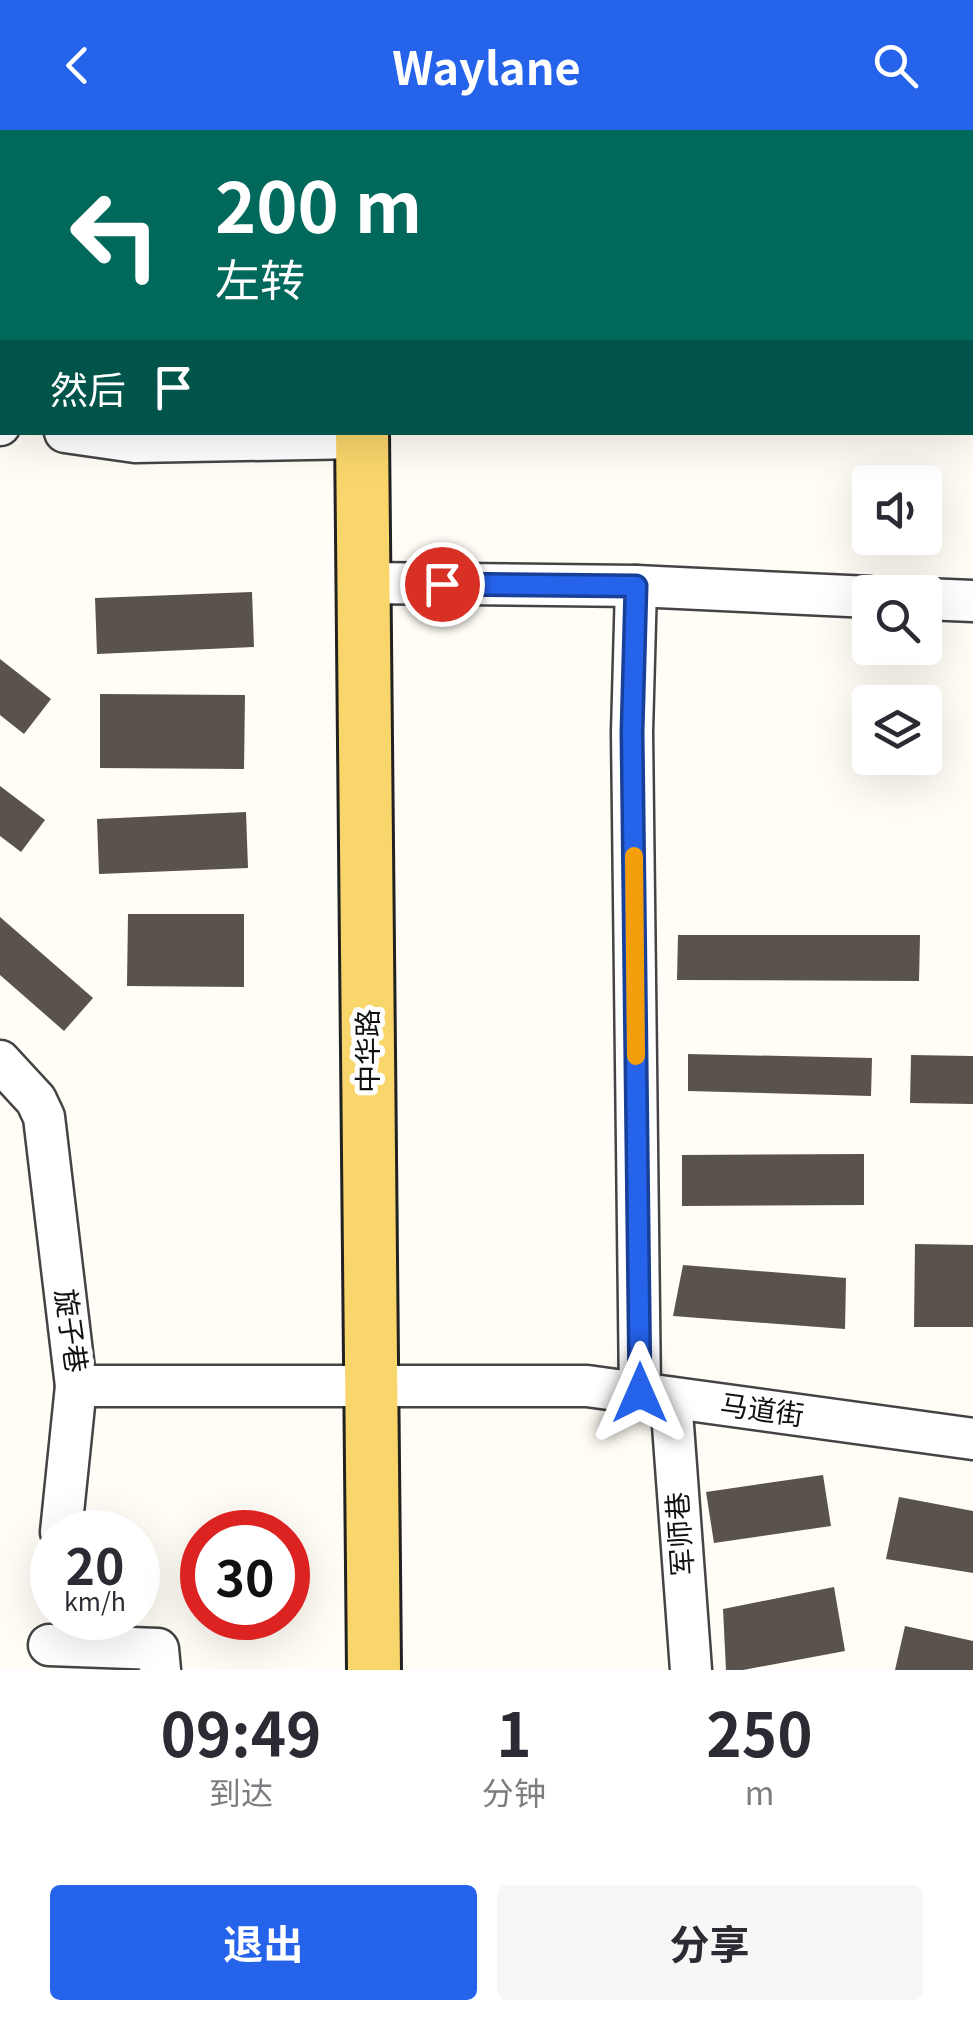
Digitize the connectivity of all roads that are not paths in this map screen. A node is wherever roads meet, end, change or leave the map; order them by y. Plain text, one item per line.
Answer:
1 (86, 435) edge
2 (362, 435) edge
3 (364, 583) junction
4 (636, 586) junction
5 (852, 596) edge
6 (942, 600) edge
7 (973, 602) edge
8 (0, 1061) edge
9 (371, 1385) junction
10 (76, 1386) junction
11 (656, 1396) junction
12 (973, 1439) edge
13 (62, 1510) edge
14 (46, 1642) edge
15 (160, 1670) edge
16 (374, 1670) edge
17 (691, 1670) edge

1 - 2 street
2 - 3 main road, 中华路
3 - 4 street
3 - 9 main road, 中华路
4 - 5 street
4 - 11 street, 军师巷
6 - 7 street
8 - 10 street, 旋子巷
9 - 10 street, 旋子巷
9 - 11 street, 马道街
9 - 16 main road, 中华路
10 - 13 street
11 - 12 street, 马道街
11 - 17 street, 军师巷
14 - 15 street

